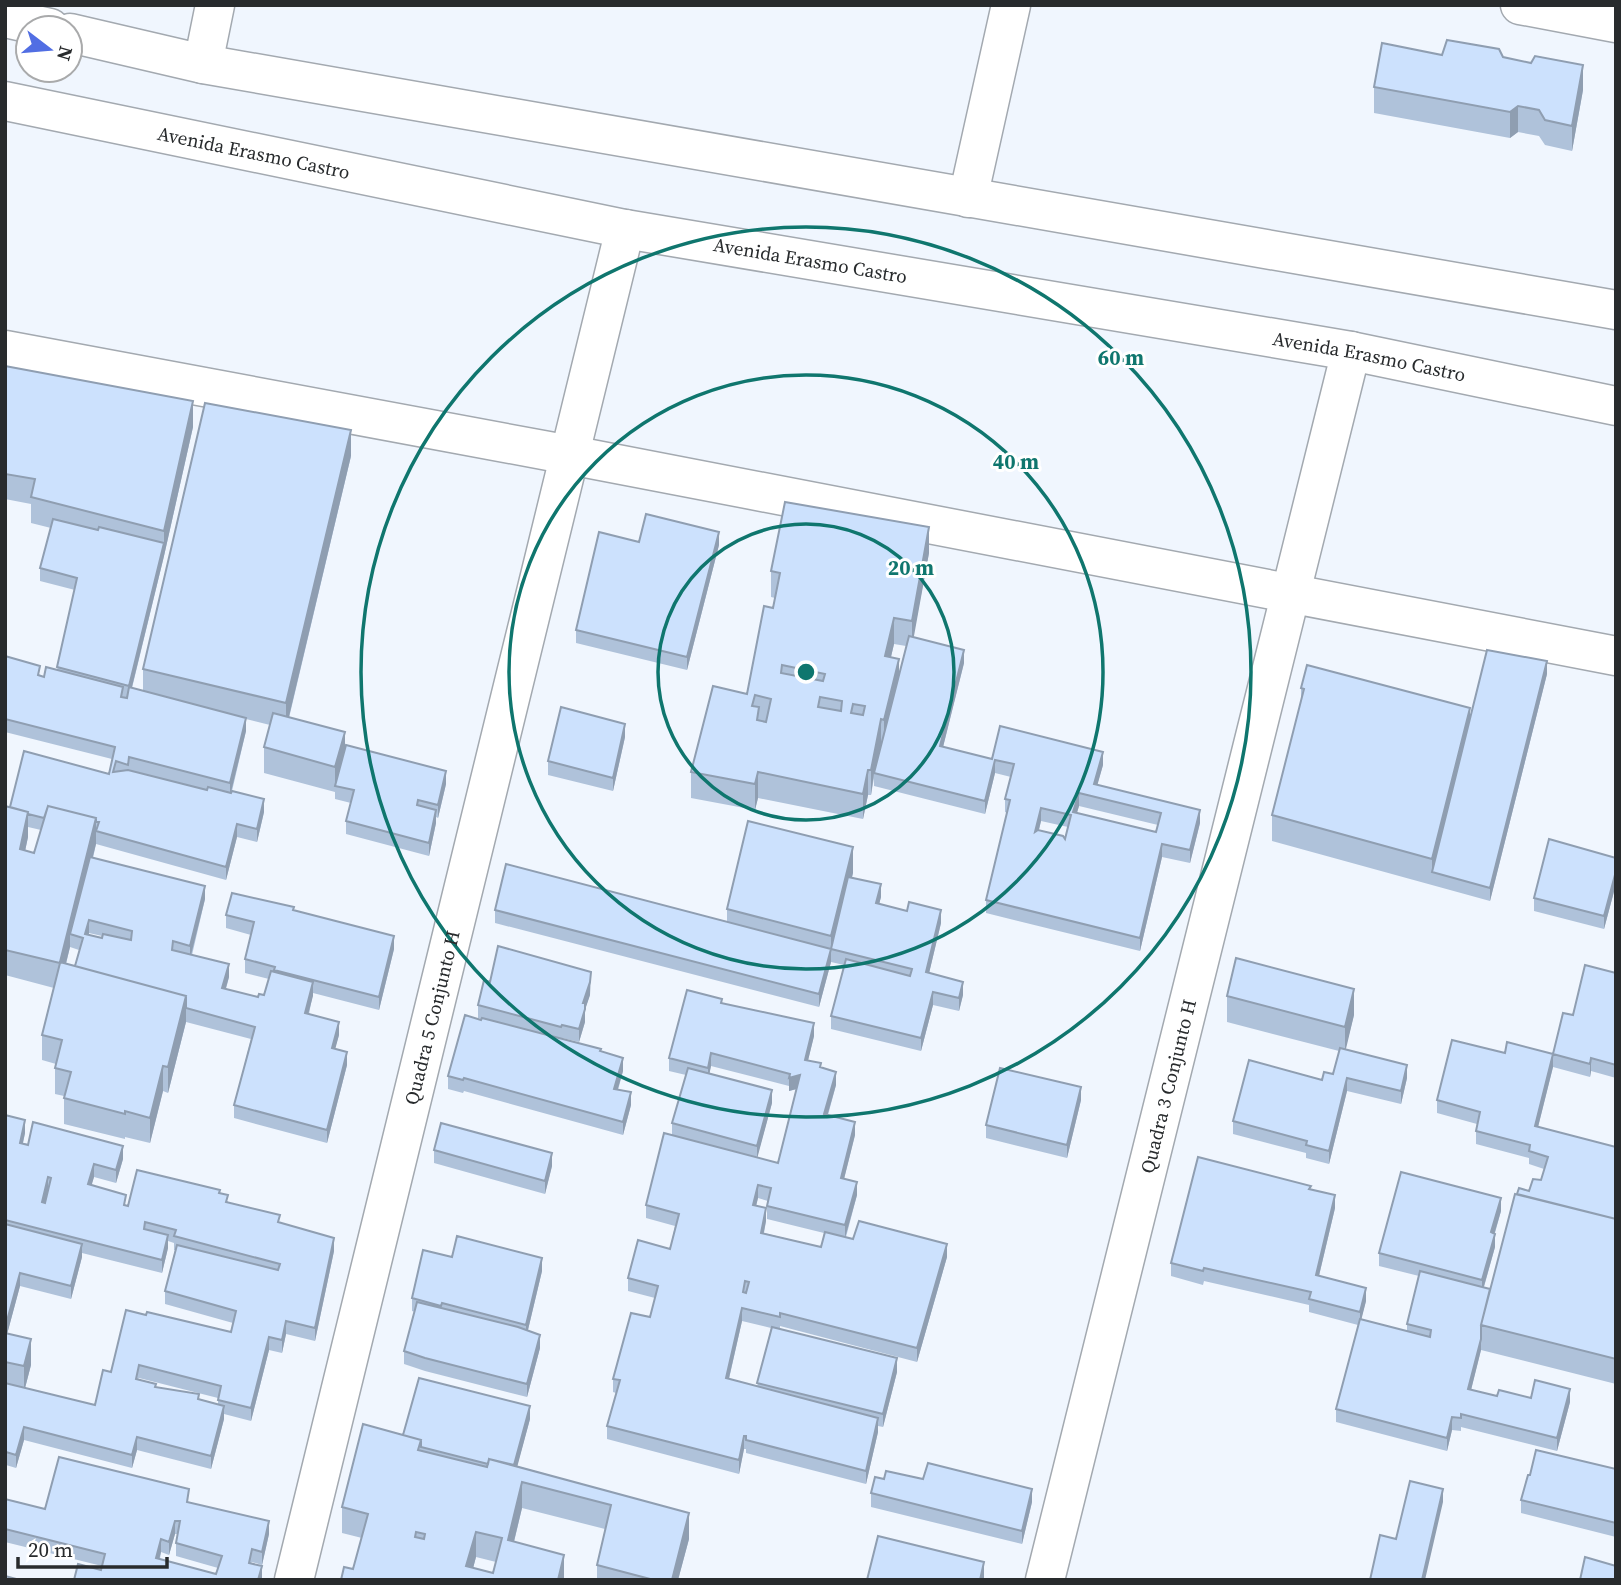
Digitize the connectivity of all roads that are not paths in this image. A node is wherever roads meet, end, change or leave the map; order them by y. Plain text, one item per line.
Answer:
1 (215, 5) edge
2 (1011, 5) edge
3 (1520, 5) edge
4 (1616, 23) edge
5 (84, 36) edge
6 (203, 64) junction
7 (5, 101) edge
8 (968, 198) junction
9 (625, 229) junction
10 (1616, 310) edge
11 (5, 350) edge
12 (1351, 351) junction
13 (1616, 406) edge
14 (570, 456) junction
15 (1291, 593) junction
16 (1616, 656) edge
17 (294, 1580) edge
18 (1045, 1580) edge

1 - 6 street
2 - 8 street
3 - 4 street
5 - 6 street
6 - 8 street
7 - 9 street, Avenida Erasmo Castro
8 - 10 street
9 - 12 street, Avenida Erasmo Castro
9 - 14 street, Quadra 5 Conjunto H
11 - 14 street
12 - 13 street, Avenida Erasmo Castro
12 - 15 street, Quadra 3 Conjunto H
14 - 15 street
14 - 17 street, Quadra 5 Conjunto H
15 - 16 street
15 - 18 street, Quadra 3 Conjunto H

